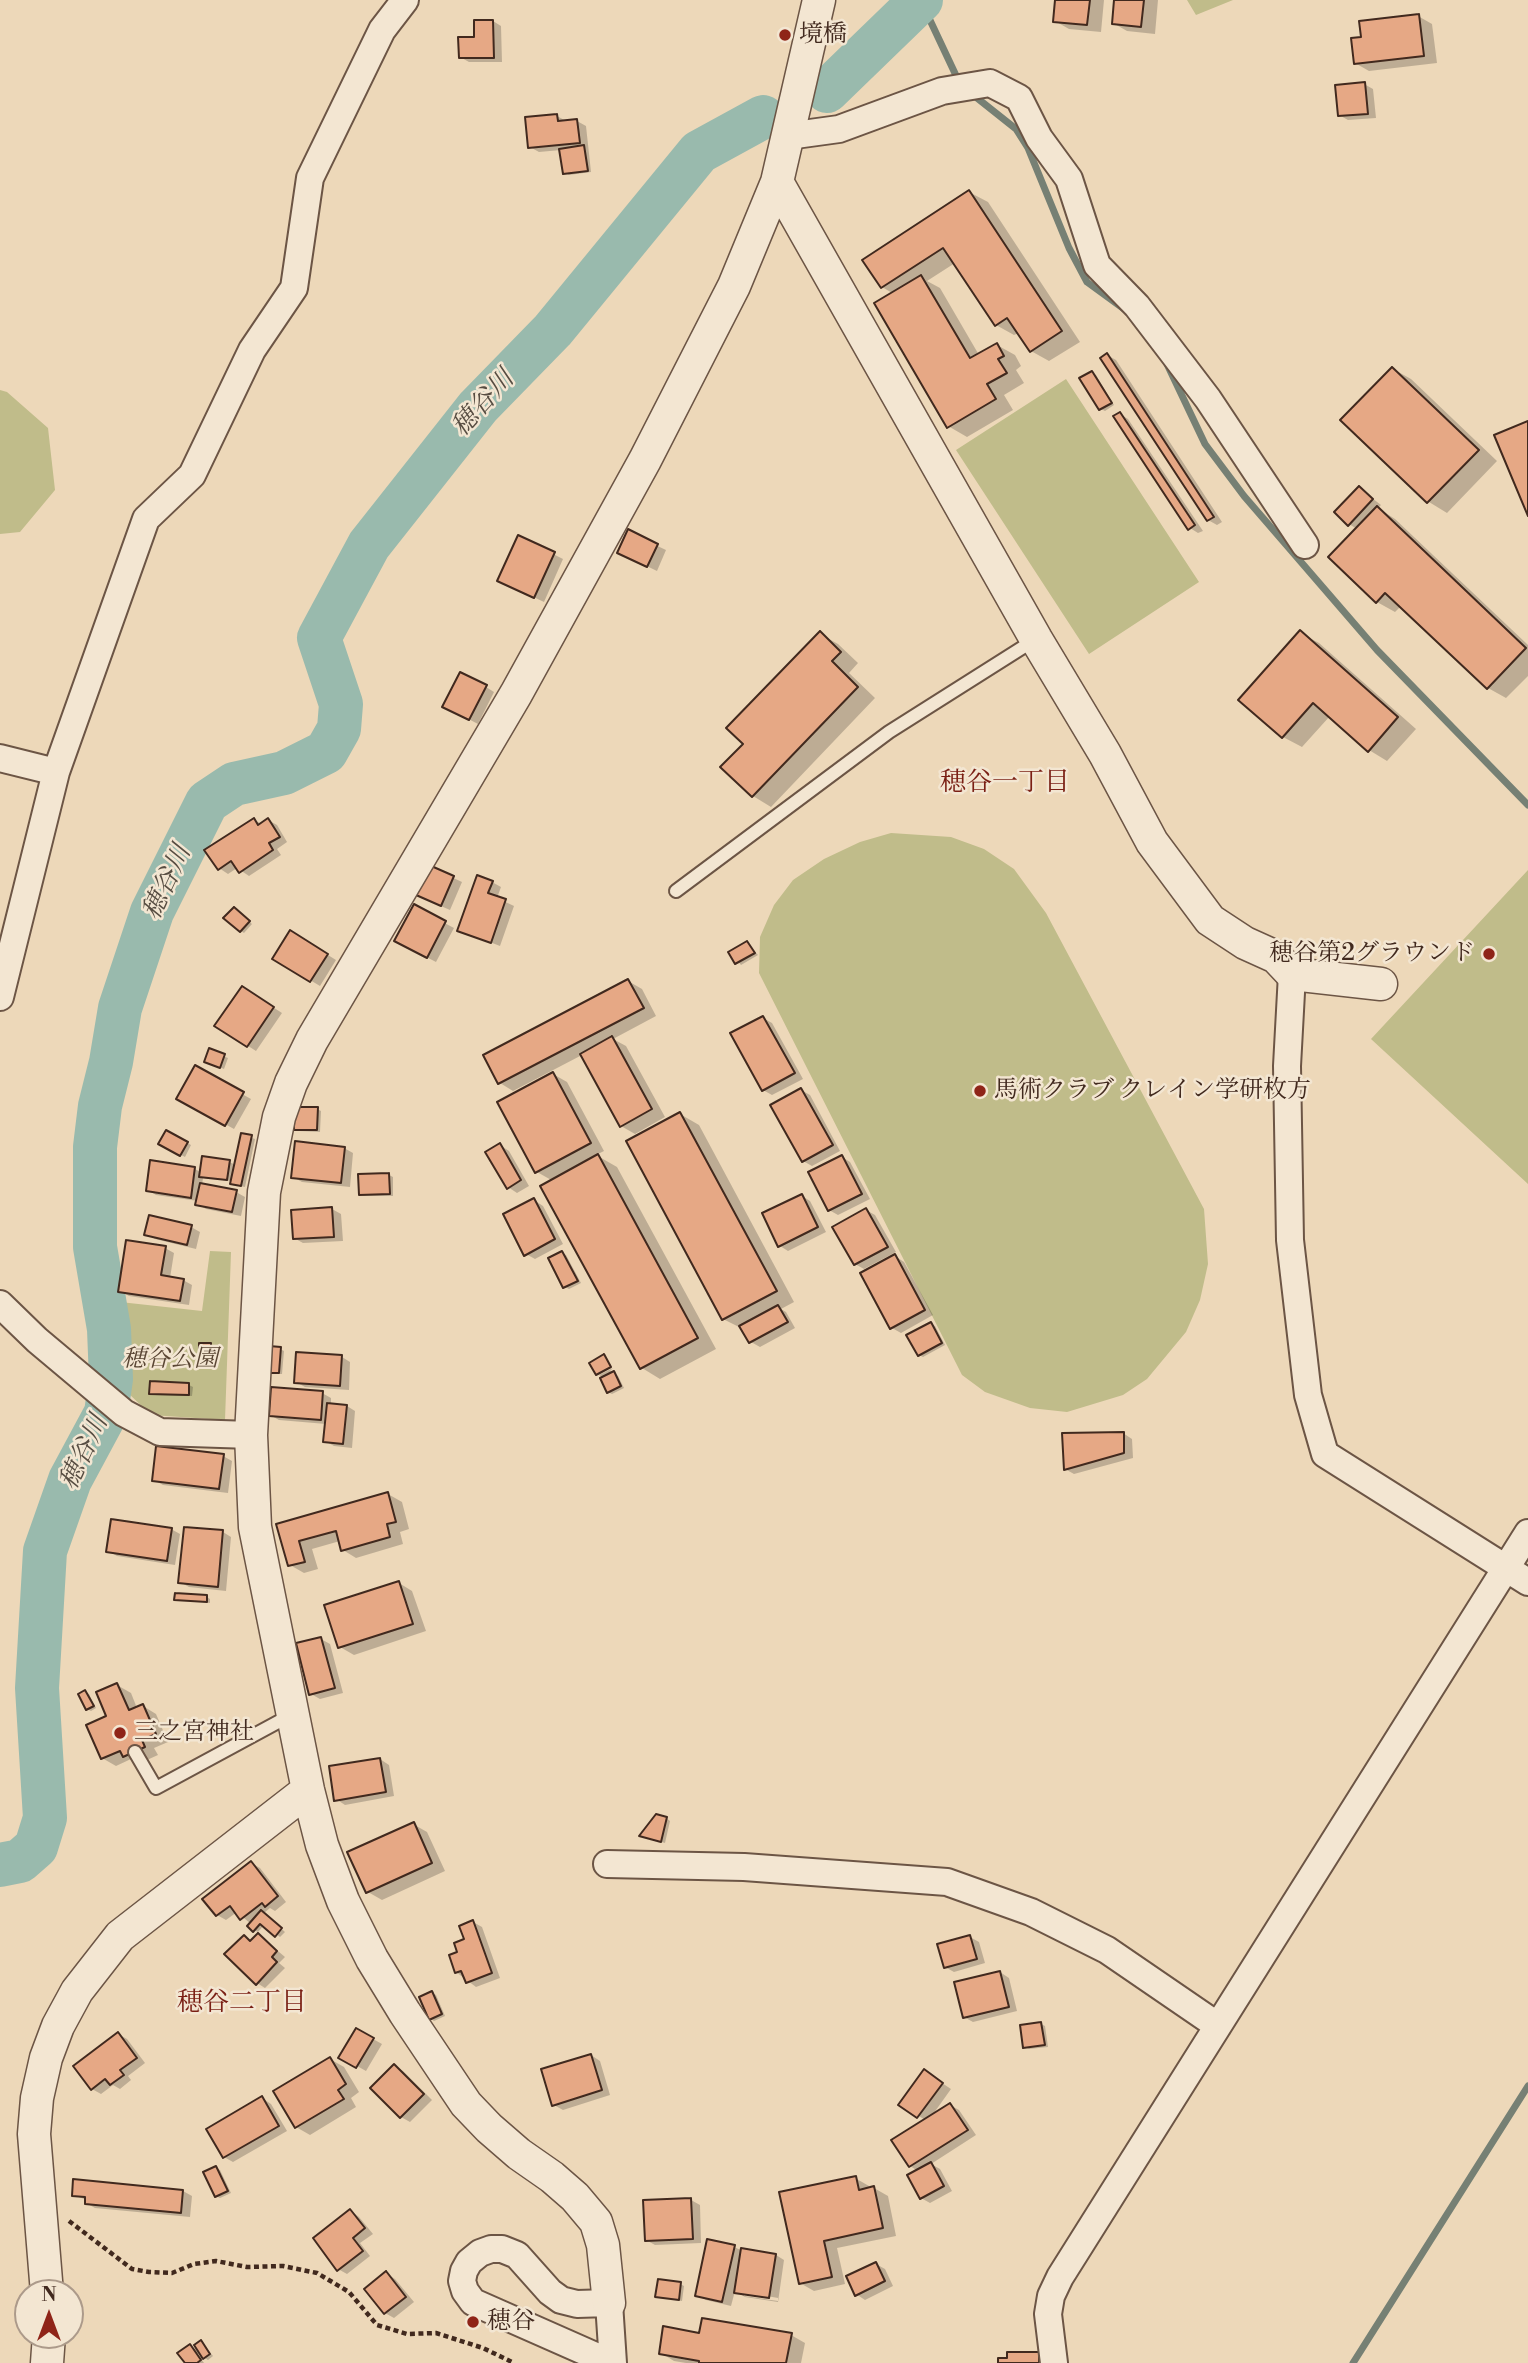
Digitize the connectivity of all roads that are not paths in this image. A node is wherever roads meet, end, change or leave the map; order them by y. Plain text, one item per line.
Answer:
1 (405, 0) edge
2 (819, 0) edge
3 (788, 136) junction
4 (776, 181) junction
5 (1305, 545) dead end
6 (1036, 639) junction
7 (0, 758) edge
8 (56, 772) junction
9 (676, 891) dead end
10 (1292, 974) junction
11 (1381, 984) dead end
12 (0, 998) edge
13 (0, 1304) edge
14 (251, 1434) junction
15 (1528, 1533) edge
16 (1505, 1567) junction
17 (1528, 1582) edge
18 (293, 1714) junction
19 (135, 1752) dead end
20 (308, 1790) junction
21 (607, 1864) dead end
22 (1218, 2026) junction
23 (46, 2279) edge
24 (609, 2302) junction
25 (612, 2363) edge
26 (1054, 2363) edge

1 - 8 street
2 - 3 street
3 - 4 street
3 - 5 street
4 - 6 street
4 - 14 street
6 - 9 lane
6 - 10 street
7 - 8 street
8 - 12 street
10 - 11 street
10 - 16 street
13 - 14 street
14 - 18 street
15 - 16 street
16 - 17 street
16 - 22 street
18 - 19 lane
18 - 20 street
20 - 23 street
20 - 24 street
21 - 22 street
22 - 26 street
24 - 25 street
24 - 25 street

